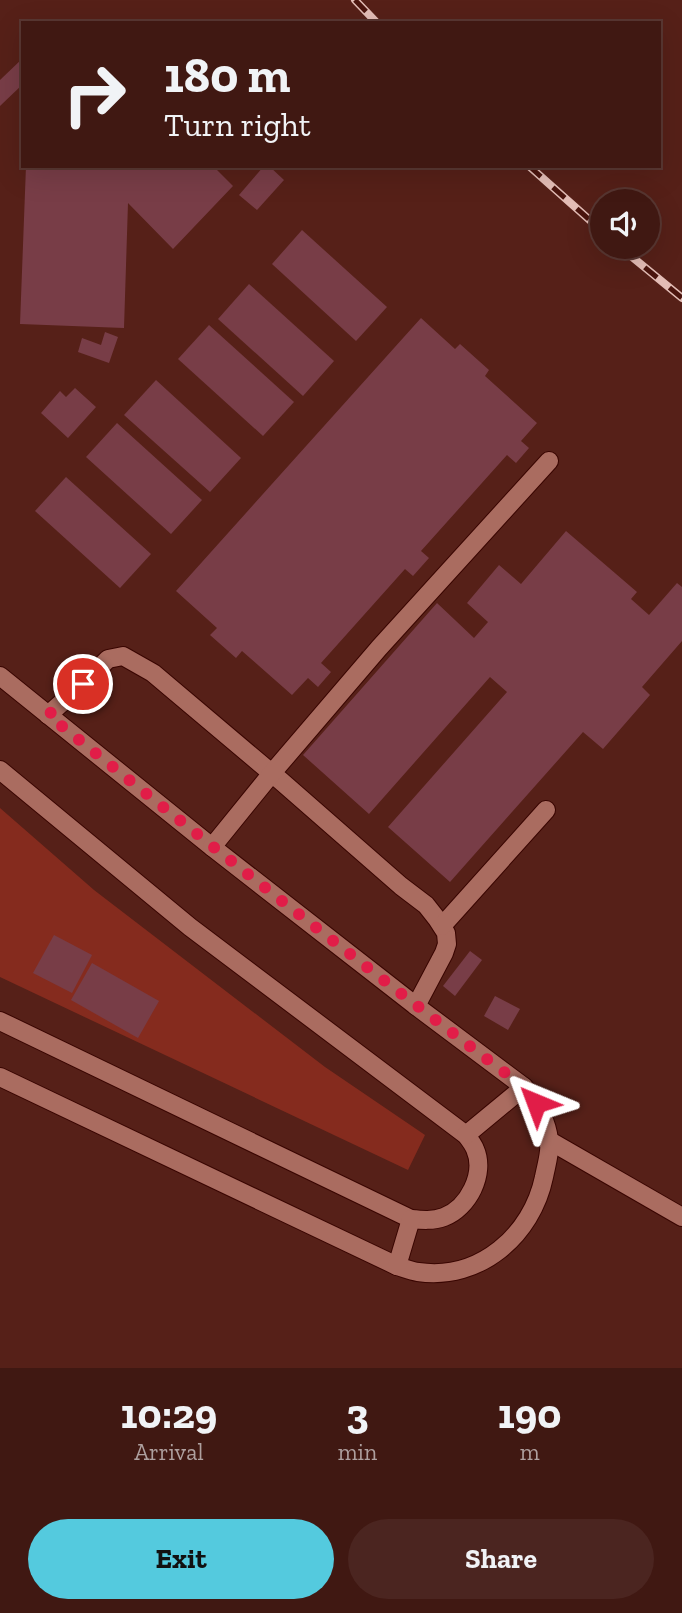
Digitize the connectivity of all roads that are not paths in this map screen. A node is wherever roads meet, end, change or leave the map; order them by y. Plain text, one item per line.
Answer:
1 (549, 461) dead end
2 (0, 676) edge
3 (48, 715) junction
4 (0, 770) edge
5 (272, 773) junction
6 (546, 810) dead end
7 (212, 847) junction
8 (442, 926) junction
9 (416, 1006) junction
10 (0, 1021) edge
11 (0, 1077) edge
12 (524, 1087) junction
13 (466, 1135) junction
14 (550, 1141) junction
15 (682, 1217) edge
16 (411, 1219) junction
17 (397, 1266) junction

1 - 5 street
2 - 3 street
3 - 5 street
3 - 7 street
4 - 13 street
5 - 7 street
5 - 8 street
6 - 8 street
7 - 9 street
8 - 9 street
9 - 12 street
10 - 16 street
11 - 17 street
12 - 13 street
12 - 14 street
13 - 16 street
14 - 15 street
14 - 17 street
16 - 17 street

